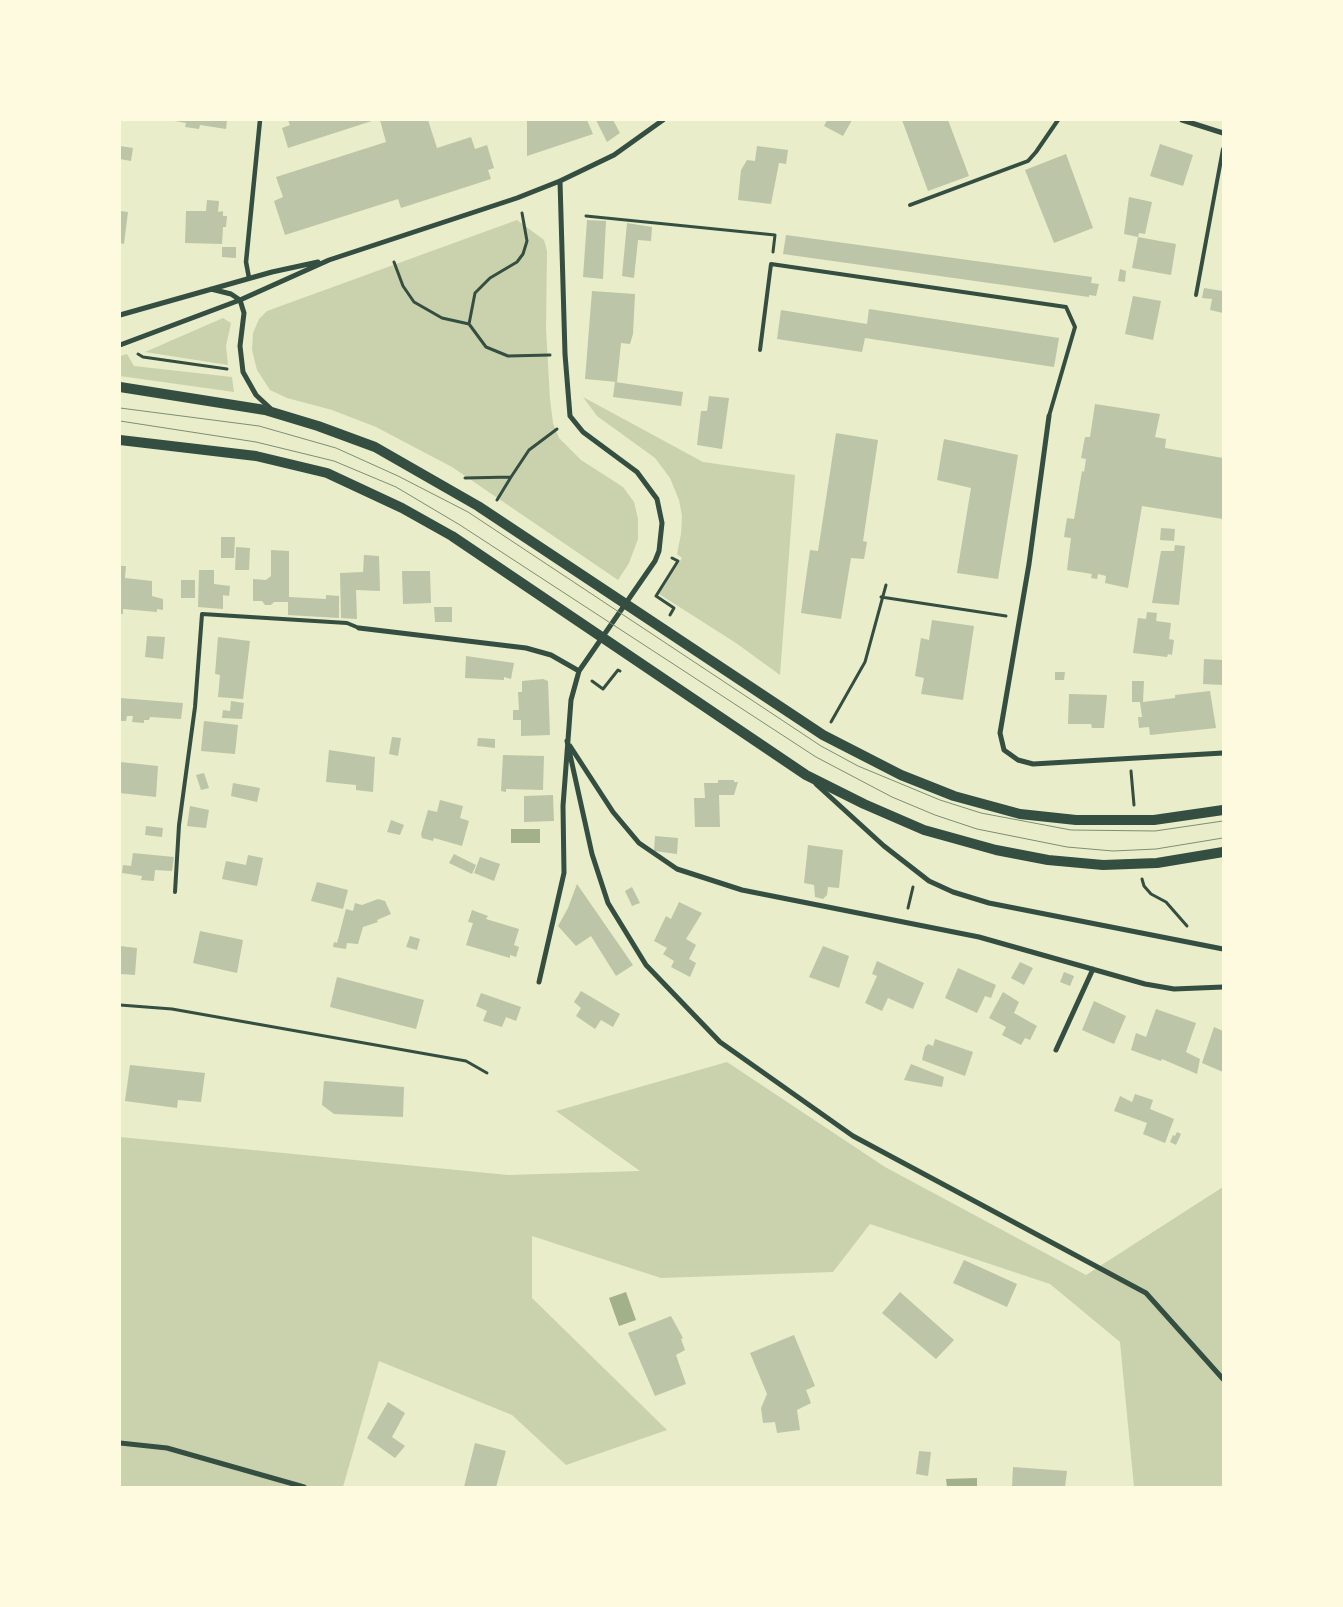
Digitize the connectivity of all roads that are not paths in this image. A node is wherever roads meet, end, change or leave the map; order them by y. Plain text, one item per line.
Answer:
1 (260, 120) edge
2 (663, 120) edge
3 (1058, 120) edge
4 (1182, 120) edge
5 (1223, 133) edge
6 (1223, 149) edge
7 (560, 181) junction
8 (910, 205) dead end
9 (329, 260) junction
10 (249, 278) junction
11 (210, 289) junction
12 (1196, 295) dead end
13 (240, 300) junction
14 (120, 314) edge
15 (120, 345) edge
16 (760, 350) dead end
17 (120, 387) edge
18 (277, 414) junction
19 (1049, 416) joint
20 (120, 440) edge
21 (359, 628) joint
22 (580, 671) junction
23 (567, 741) junction
24 (1223, 753) edge
25 (806, 775) junction
26 (1223, 810) edge
27 (1223, 852) edge
28 (175, 892) dead end
29 (1223, 949) edge
30 (1093, 969) junction
31 (540, 982) dead end
32 (1223, 987) edge
33 (1056, 1050) dead end
34 (1223, 1380) edge
35 (120, 1443) edge
36 (304, 1487) edge

1 - 10 street
2 - 7 street
3 - 8 lane
4 - 5 street
6 - 12 lane
7 - 9 street
7 - 22 street
9 - 10 street
9 - 13 street
10 - 11 street
11 - 13 street
11 - 14 street
13 - 15 street
13 - 18 street
16 - 19 lane
17 - 18 main road
18 - 26 main road
19 - 24 street
20 - 25 main road
21 - 22 street
21 - 28 lane
22 - 23 street
23 - 30 street
23 - 31 street
23 - 34 street
25 - 27 main road
25 - 29 street
30 - 32 street
30 - 33 street
35 - 36 street

